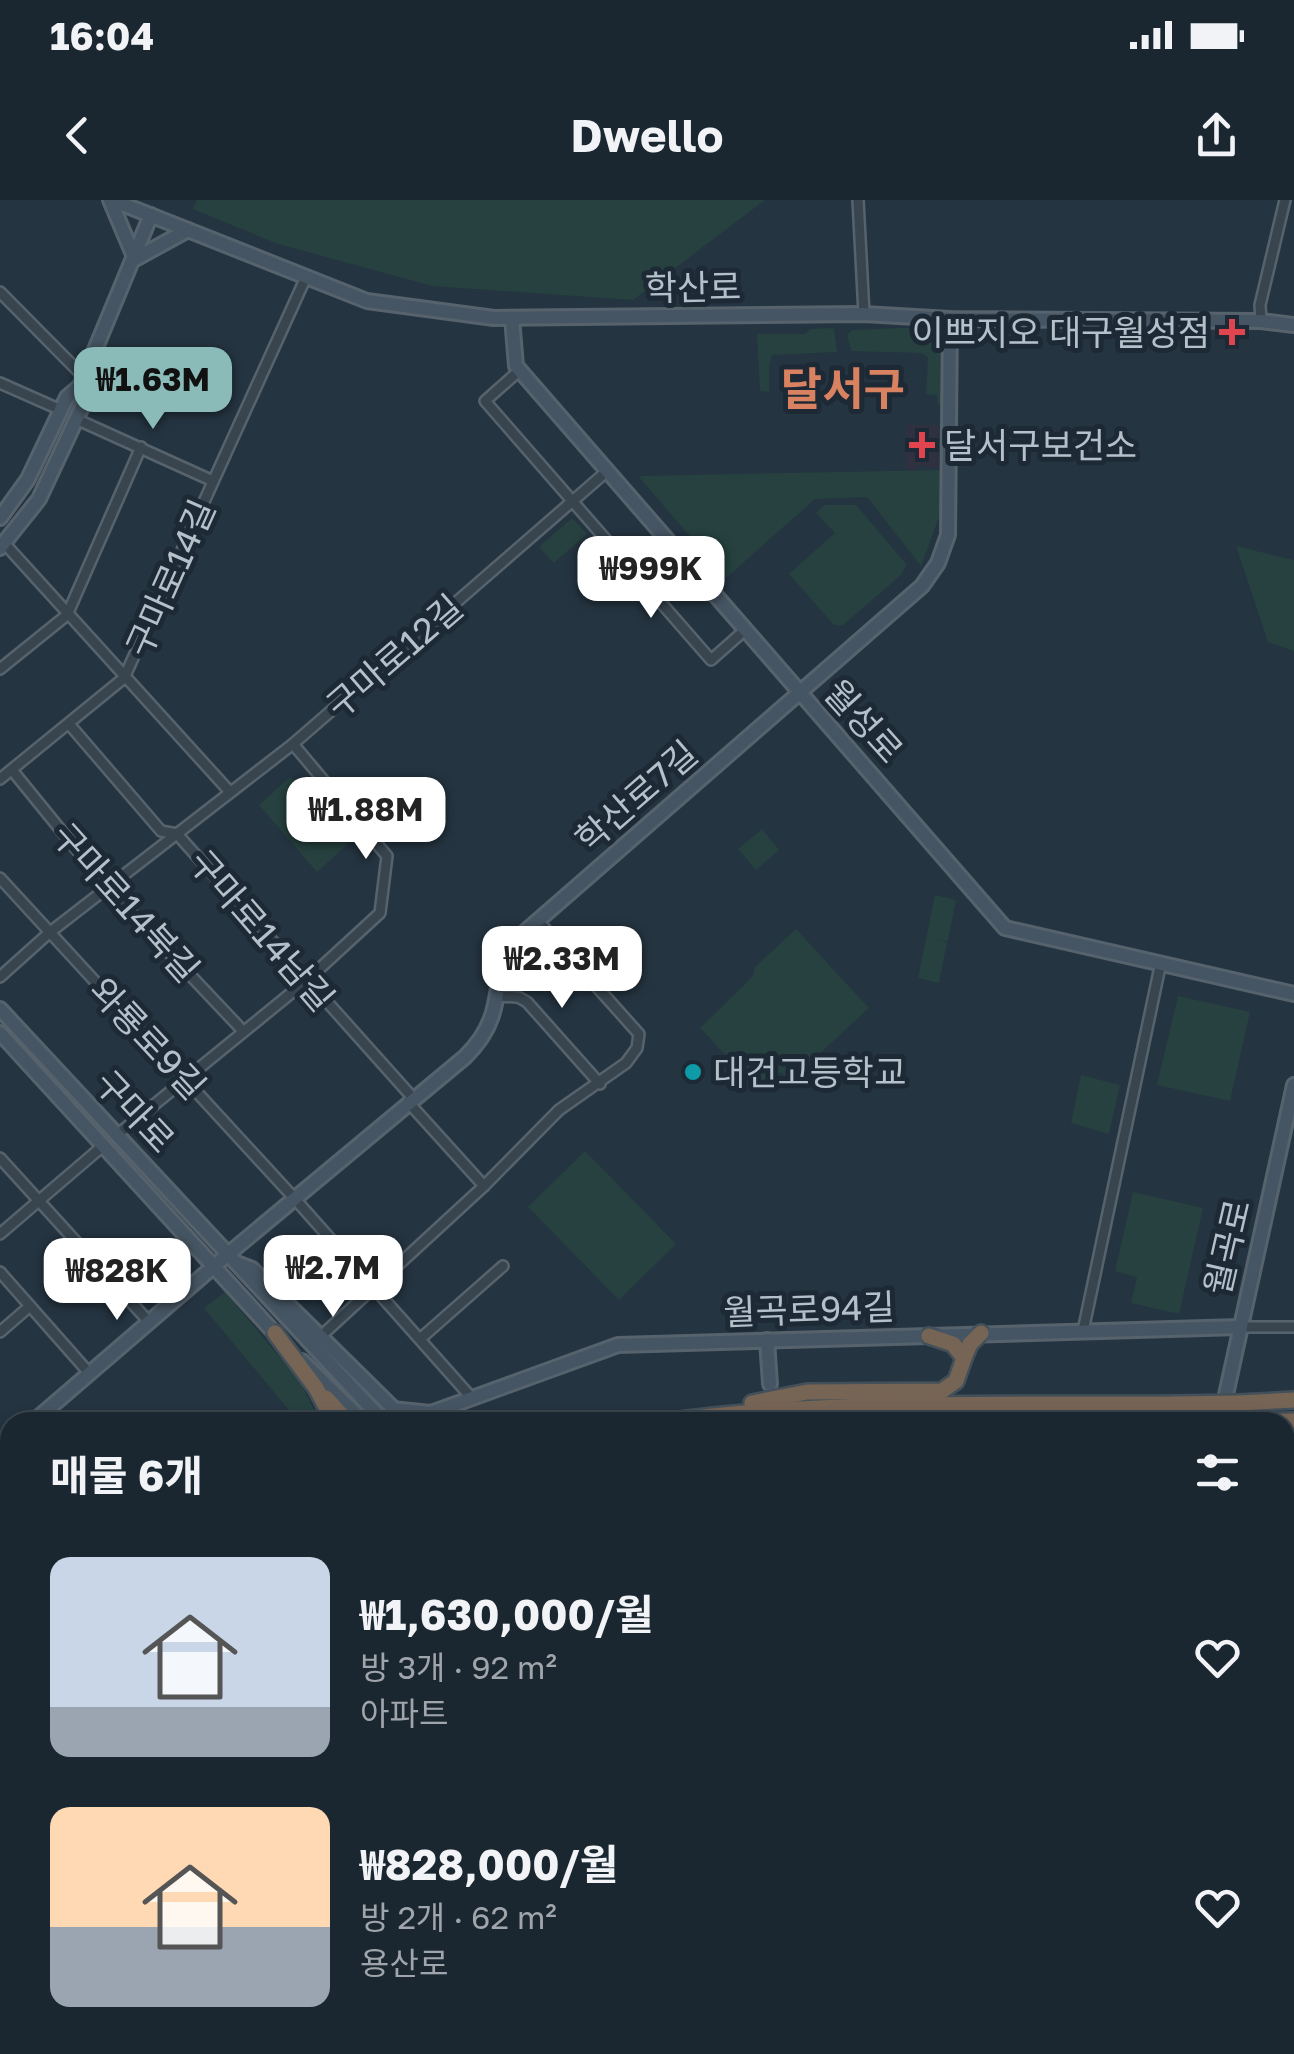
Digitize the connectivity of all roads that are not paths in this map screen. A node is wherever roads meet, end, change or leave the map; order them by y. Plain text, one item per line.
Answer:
1 (111, 200) edge
2 (858, 200) edge
3 (1285, 200) edge
4 (152, 215) junction
5 (188, 230) junction
6 (135, 259) junction
7 (306, 277) junction
8 (0, 292) edge
9 (864, 314) junction
10 (512, 318) junction
11 (950, 319) junction
12 (1261, 321) junction
13 (1294, 325) edge
14 (520, 370) junction
15 (82, 382) junction
16 (0, 383) edge
17 (61, 410) junction
18 (76, 419) junction
19 (141, 447) junction
20 (606, 472) junction
21 (213, 481) junction
22 (570, 500) junction
23 (0, 518) edge
24 (2, 546) edge
25 (67, 615) junction
26 (744, 630) junction
27 (0, 669) edge
28 (124, 678) junction
29 (800, 695) junction
30 (69, 724) junction
31 (293, 744) junction
32 (12, 770) junction
33 (0, 779) edge
34 (230, 792) junction
35 (177, 834) junction
36 (0, 878) edge
37 (107, 887) junction
38 (538, 921) junction
39 (49, 932) junction
40 (1160, 962) junction
41 (0, 976) edge
42 (306, 981) junction
43 (1294, 994) edge
44 (496, 996) junction
45 (0, 1009) edge
46 (243, 1031) junction
47 (0, 1032) edge
48 (186, 1078) junction
49 (600, 1084) junction
50 (1294, 1084) edge
51 (410, 1100) junction
52 (116, 1135) junction
53 (104, 1145) junction
54 (0, 1158) edge
55 (484, 1186) junction
56 (296, 1199) junction
57 (40, 1201) junction
58 (0, 1234) edge
59 (230, 1258) junction
60 (213, 1266) junction
61 (503, 1266) dead end
62 (0, 1272) edge
63 (374, 1287) junction
64 (30, 1306) junction
65 (150, 1324) junction
66 (1294, 1326) edge
67 (1240, 1327) junction
68 (1083, 1331) junction
69 (0, 1332) edge
70 (981, 1333) junction
71 (274, 1334) junction
72 (320, 1336) junction
73 (929, 1336) junction
74 (420, 1339) junction
75 (766, 1340) junction
76 (964, 1358) junction
77 (90, 1374) junction
78 (770, 1384) dead end
79 (316, 1388) junction
80 (470, 1396) junction
81 (1294, 1400) edge
82 (447, 1406) junction
83 (392, 1409) junction
84 (45, 1412) edge
85 (329, 1412) edge
86 (339, 1412) edge
87 (354, 1412) edge
88 (375, 1412) edge
89 (395, 1412) edge
90 (406, 1412) edge
91 (424, 1412) edge
92 (444, 1412) edge
93 (710, 1412) edge
94 (739, 1412) edge
95 (1222, 1412) edge

1 - 4 main road, 학산로
1 - 6 main road
2 - 9 street
3 - 12 street
4 - 5 main road, 학산로
4 - 6 main road
5 - 6 main road
5 - 7 main road, 학산로
6 - 15 main road
7 - 10 main road, 학산로
7 - 21 street, 구마로14길
8 - 15 street
9 - 10 main road, 학산로
9 - 11 main road, 학산로
10 - 14 main road
11 - 12 main road, 학산로
11 - 29 main road, 학산로7길
12 - 13 main road, 학산로
14 - 20 main road, 월성로
14 - 22 street
15 - 17 main road
15 - 18 main road
16 - 17 street
17 - 23 main road
18 - 19 street
18 - 24 main road
19 - 21 street
19 - 25 street
20 - 22 street, 구마로12길
20 - 26 main road, 월성로
21 - 28 street, 구마로14길
22 - 26 street
22 - 31 street, 구마로12길
24 - 25 street
25 - 27 street
25 - 28 street
26 - 29 main road, 월성로
28 - 30 street, 구마로14길
28 - 34 street
29 - 38 main road, 학산로7길
29 - 40 main road, 월성로
30 - 32 street, 구마로14길
30 - 35 street, 구마로14남길
31 - 34 street, 구마로12길
31 - 42 street
32 - 33 street, 구마로14길
32 - 37 street, 구마로14북길
34 - 35 street, 구마로12길
35 - 37 street, 구마로12길
35 - 42 street, 구마로14남길
36 - 39 street, 와룡로9길
37 - 39 street, 구마로12길
37 - 46 street, 구마로14북길
38 - 44 main road, 학산로7길
38 - 49 street
39 - 41 street, 구마로12길
39 - 48 street, 와룡로9길
40 - 43 main road, 월성로
40 - 68 street
42 - 46 street
42 - 51 street, 구마로14남길
44 - 49 street
44 - 51 main road, 학산로7길
45 - 52 main road, 구마로
46 - 48 street
47 - 53 main road, 구마로
48 - 52 street
48 - 56 street, 와룡로9길
49 - 55 street
50 - 67 main road, 월곡로
51 - 55 street, 구마로14남길
51 - 56 main road, 학산로7길
52 - 59 main road, 구마로
53 - 57 street
53 - 60 main road, 구마로
54 - 57 street
55 - 63 street
56 - 59 main road, 학산로7길
56 - 63 street, 와룡로9길
57 - 58 street
57 - 65 street
59 - 60 main road, 학산로7길
59 - 72 main road
59 - 88 main road
60 - 65 main road, 학산로7길
60 - 71 main road, 구마로
61 - 74 street
62 - 64 street
63 - 72 street
63 - 74 street, 와룡로9길
64 - 69 street
64 - 77 street
65 - 77 main road, 학산로7길
66 - 67 street
67 - 68 main road, 월곡로94길
67 - 95 main road, 월곡로
68 - 70 main road, 월곡로94길
70 - 73 main road, 월곡로94길
70 - 76 highway
71 - 79 highway
71 - 87 main road, 구마로
72 - 83 main road
73 - 75 main road, 월곡로94길
73 - 76 highway
74 - 80 street, 와룡로9길
75 - 78 main road
75 - 80 main road, 월곡로94길
76 - 93 highway
77 - 84 main road, 학산로7길
79 - 85 highway
79 - 86 highway
80 - 82 main road, 월곡로94길
81 - 94 highway, bridge
82 - 91 main road, 월곡로94길
82 - 92 main road
83 - 89 main road
83 - 90 main road, 월곡로94길

